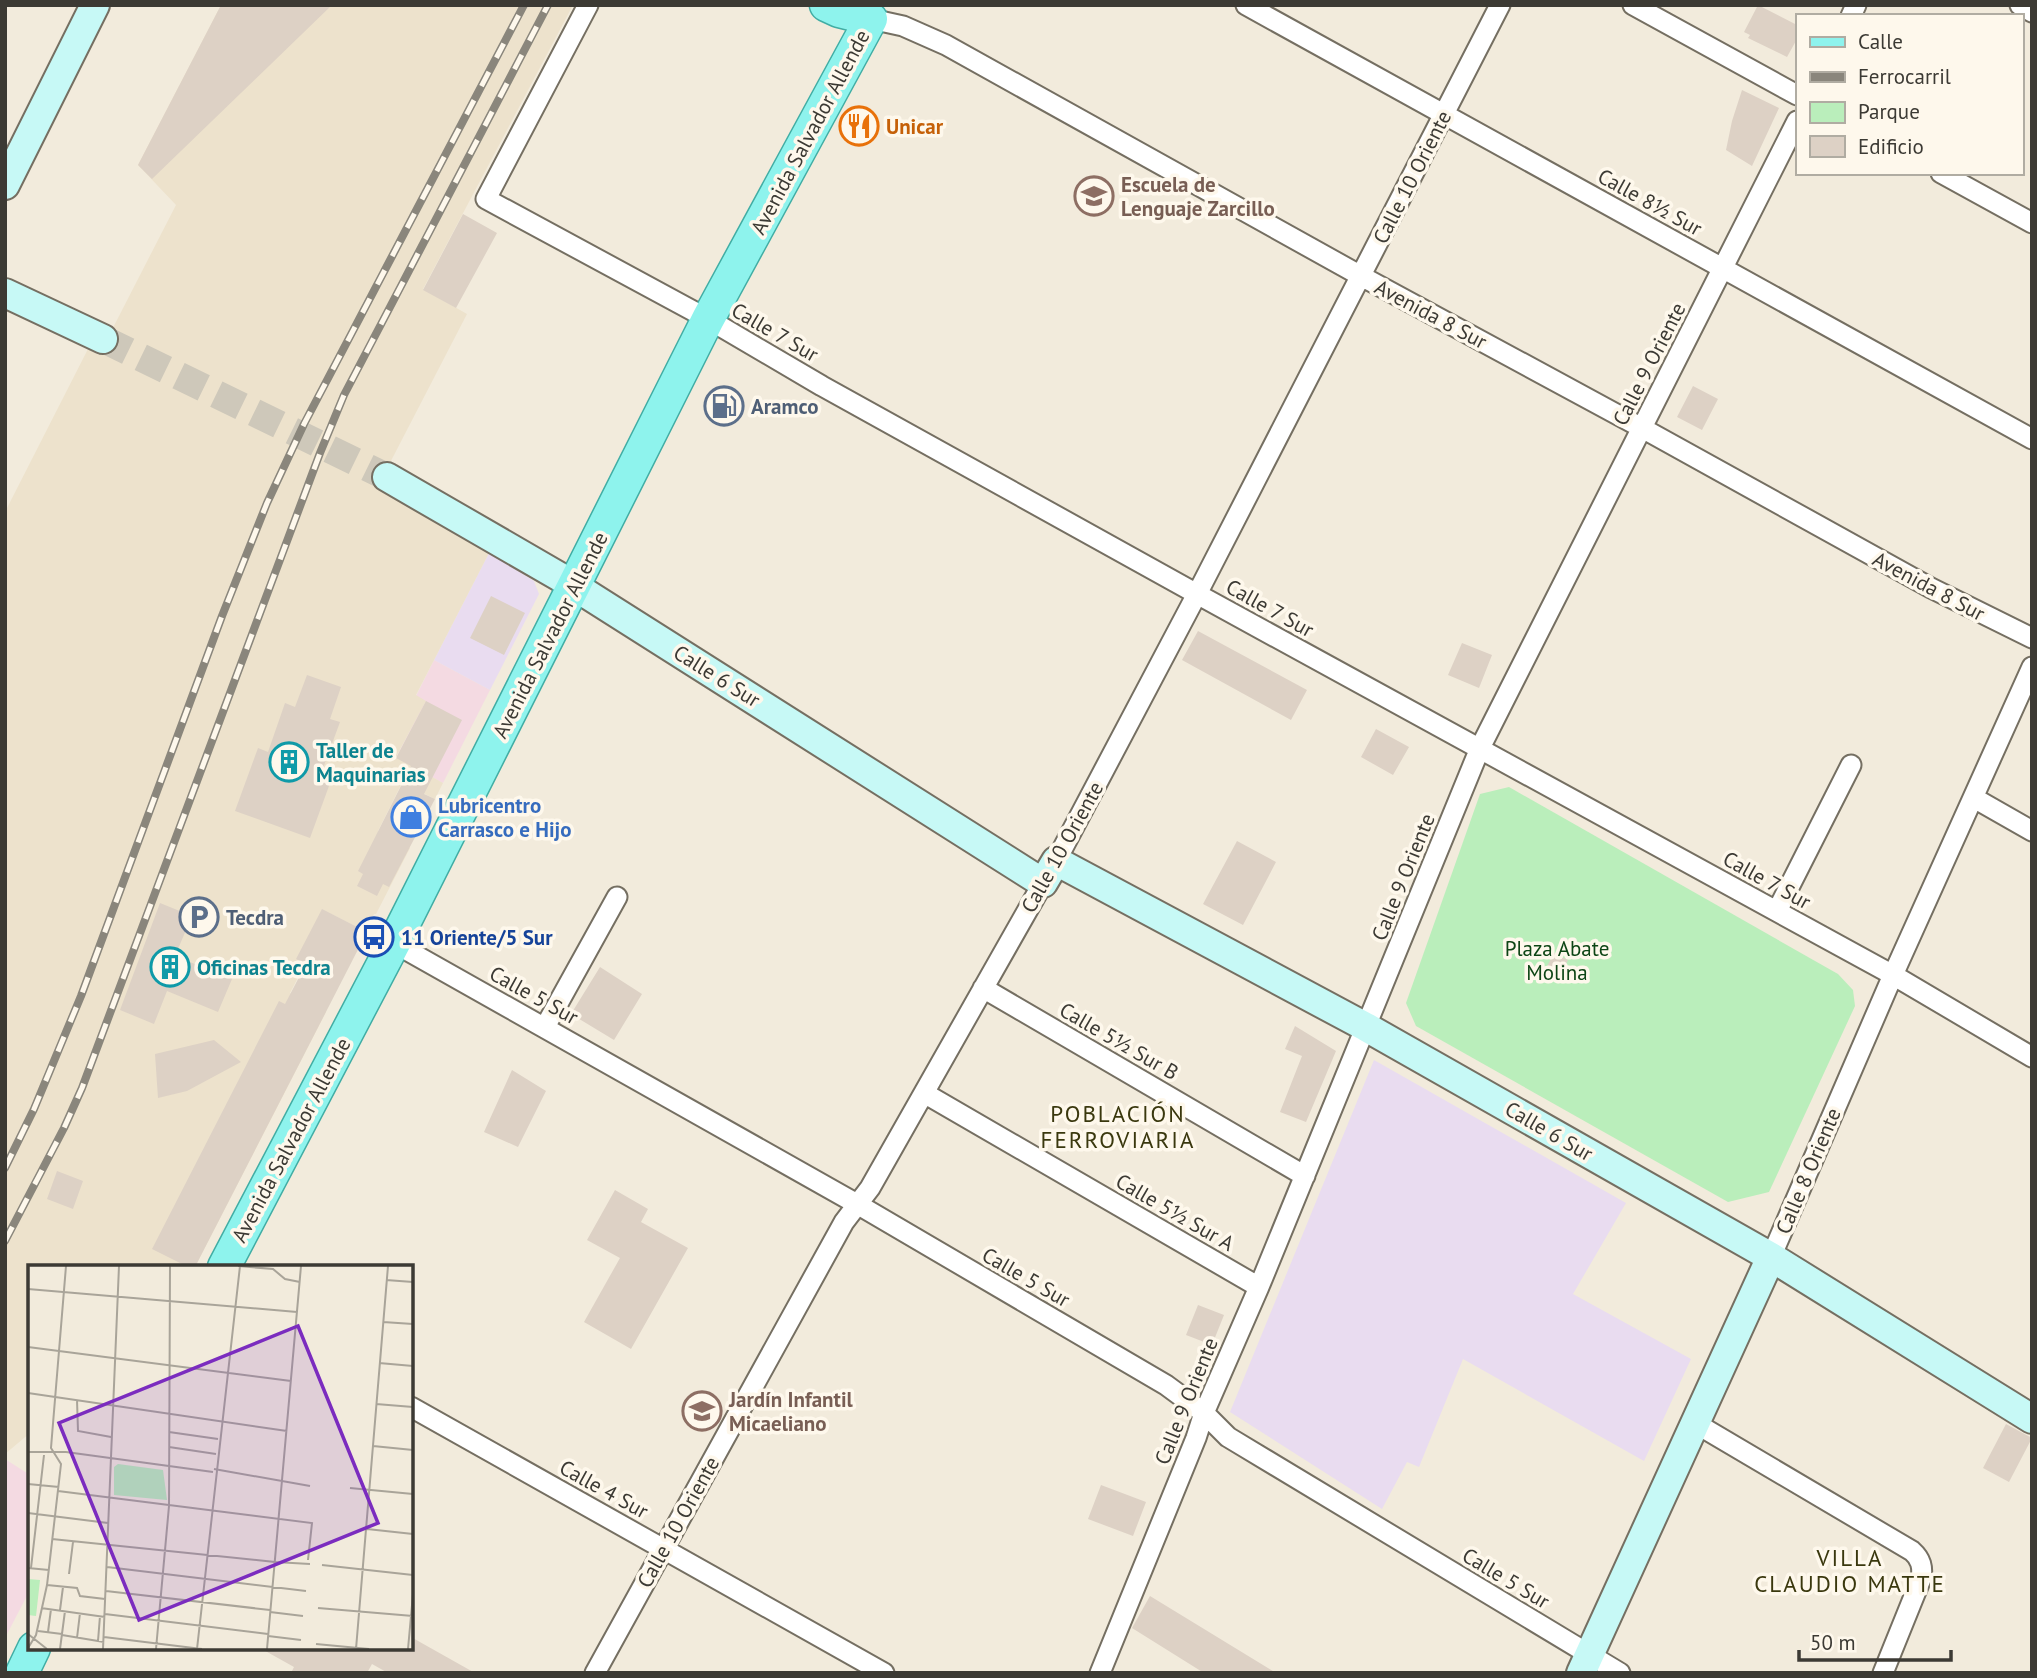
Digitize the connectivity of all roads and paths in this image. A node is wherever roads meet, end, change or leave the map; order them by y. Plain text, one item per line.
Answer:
1 (94, 5) edge
2 (588, 5) edge
3 (826, 5) edge
4 (1246, 5) edge
5 (1500, 5) edge
6 (1633, 5) edge
7 (2020, 5) edge
8 (874, 12) edge
9 (2032, 12) edge
10 (1796, 94) edge
11 (1444, 115) junction
12 (1796, 123) edge
13 (1945, 175) edge
14 (5, 185) edge
15 (2032, 223) edge
16 (1724, 268) junction
17 (1360, 276) junction
18 (5, 293) edge
19 (708, 319) junction
20 (103, 339) tunnel mouth
21 (1642, 428) junction
22 (2032, 439) edge
23 (387, 477) tunnel mouth
24 (575, 587) junction
25 (1197, 594) junction
26 (2032, 638) edge
27 (2032, 667) edge
28 (1480, 748) junction
29 (1851, 765) dead end
30 (1974, 798) junction
31 (2032, 831) edge
32 (1050, 872) junction
33 (617, 897) dead end
34 (1777, 911) junction
35 (394, 943) junction
36 (1894, 975) junction
37 (983, 988) junction
38 (545, 1027) junction
39 (1366, 1027) junction
40 (2032, 1057) edge
41 (924, 1093) junction
42 (1304, 1176) junction
43 (857, 1204) junction
44 (1771, 1257) junction
45 (225, 1265) edge
46 (1259, 1287) junction
47 (413, 1408) edge
48 (1204, 1413) junction
49 (2032, 1419) edge
50 (1695, 1423) junction
51 (663, 1549) junction
52 (33, 1650) edge
53 (1585, 1664) edge
54 (22, 1673) edge
55 (595, 1673) edge
56 (884, 1673) edge
57 (1100, 1673) edge
58 (1620, 1673) edge
59 (1883, 1673) edge

1 - 14 street
2 - 19 street, Calle 7 Sur
3 - 8 main road, Avenida 8 Sur
4 - 11 street, Calle 8½ Sur
5 - 11 street, Calle 10 Oriente
6 - 10 street
7 - 9 street
8 - 17 street, Avenida 8 Sur
8 - 19 main road, Avenida Salvador Allende
11 - 16 street, Calle 8½ Sur
11 - 17 street, Calle 10 Oriente
12 - 16 street, Calle 9 Oriente
13 - 15 street
16 - 21 street, Calle 9 Oriente
16 - 22 street, Calle 8½ Sur
17 - 21 street, Avenida 8 Sur
17 - 25 street, Calle 10 Oriente
18 - 20 street
19 - 24 main road, Avenida Salvador Allende
19 - 25 street, Calle 7 Sur
21 - 26 street, Avenida 8 Sur
21 - 28 street, Calle 9 Oriente
23 - 24 street, Calle 6 Sur
24 - 32 street, Calle 6 Sur
24 - 35 main road, Avenida Salvador Allende
25 - 28 street, Calle 7 Sur
25 - 32 street, Calle 10 Oriente
27 - 30 street, Calle 8 Oriente
28 - 34 street, Calle 7 Sur
28 - 39 street, Calle 9 Oriente
29 - 34 street
30 - 31 street
30 - 36 street, Calle 8 Oriente
32 - 37 street, Calle 10 Oriente
32 - 39 street, Calle 6 Sur
33 - 38 street
34 - 36 street, Calle 7 Sur
35 - 38 street, Calle 5 Sur
35 - 45 main road, Avenida Salvador Allende
36 - 40 street, Calle 7 Sur
36 - 44 street, Calle 8 Oriente
37 - 41 street, Calle 10 Oriente
37 - 42 street, Calle 5½ Sur B
38 - 43 street, Calle 5 Sur
39 - 42 street, Calle 9 Oriente
39 - 44 street, Calle 6 Sur
41 - 43 street, Calle 10 Oriente
41 - 46 street, Calle 5½ Sur A
42 - 46 street, Calle 9 Oriente
43 - 48 street, Calle 5 Sur
43 - 51 street, Calle 10 Oriente
44 - 49 street, Calle 6 Sur
44 - 50 street, Calle 8 Oriente
46 - 48 street, Calle 9 Oriente
47 - 51 street, Calle 4 Sur
48 - 53 street, Calle 5 Sur
48 - 57 street, Calle 9 Oriente
50 - 53 street, Calle 8 Oriente
50 - 59 street
51 - 55 street, Calle 10 Oriente
51 - 56 street, Calle 4 Sur
52 - 54 main road
53 - 58 street, Calle 5 Sur

